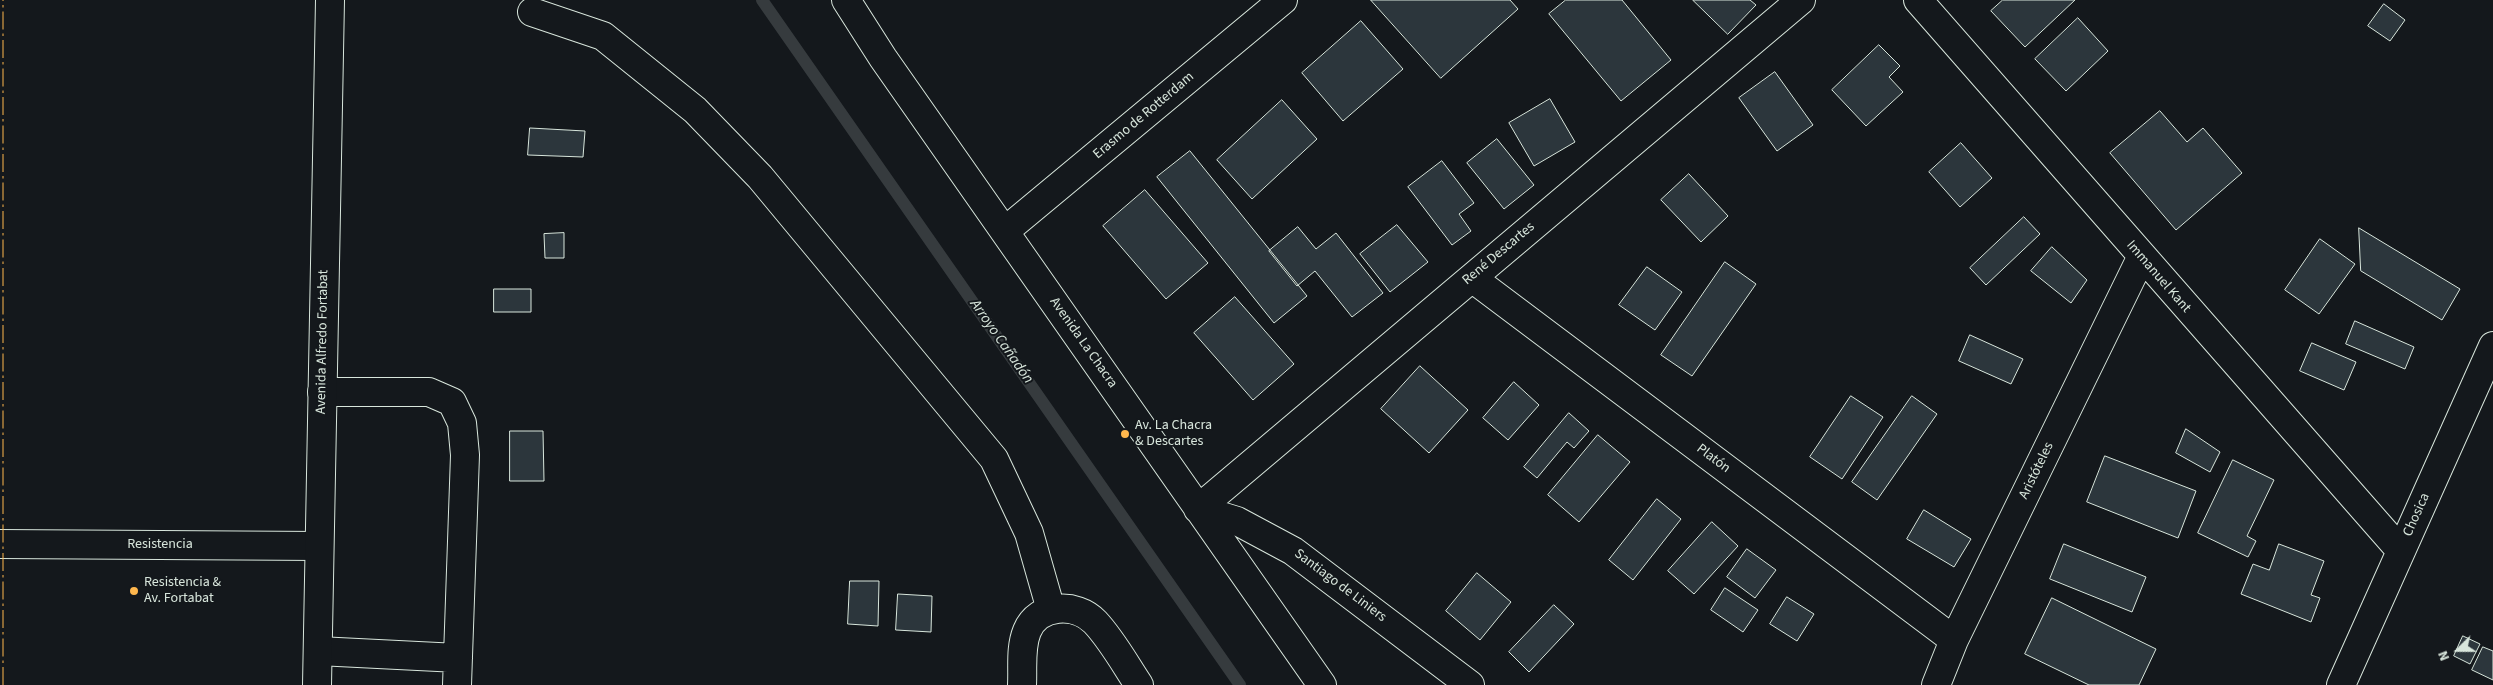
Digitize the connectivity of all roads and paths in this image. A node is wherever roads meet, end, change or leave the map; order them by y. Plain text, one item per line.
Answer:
1 (846, 0) edge
2 (1283, 0) edge
3 (1801, 0) edge
4 (1918, 0) edge
5 (328, 1) edge
6 (532, 12) dead end
7 (1005, 231) junction
8 (2142, 258) junction
9 (1472, 278) junction
10 (2493, 346) edge
11 (322, 392) junction
12 (1198, 509) junction
13 (0, 544) edge
14 (320, 546) junction
15 (2401, 551) junction
16 (1051, 610) junction
17 (1954, 640) junction
18 (318, 651) junction
19 (458, 658) junction
20 (317, 685) edge
21 (458, 685) edge
22 (1022, 685) edge
23 (1139, 685) edge
24 (1322, 685) edge
25 (1470, 685) edge
26 (1936, 685) edge
27 (2342, 685) edge

1 - 7 main road, Avenida La Chacra
2 - 7 main road, Erasmo de Rotterdam
3 - 9 main road, René Descartes
4 - 8 main road, Immanuel Kant
5 - 11 main road, Avenida Alfredo Fortabat
6 - 16 main road
7 - 12 main road, Avenida La Chacra
8 - 15 main road, Immanuel Kant
8 - 17 main road, Aristóteles
9 - 12 main road, René Descartes
9 - 17 main road, Platón
10 - 15 main road, Chosica
11 - 14 main road, Avenida Alfredo Fortabat
11 - 19 main road
12 - 24 main road, Avenida La Chacra
12 - 25 main road, Santiago de Liniers
13 - 14 main road, Resistencia
14 - 18 main road, Avenida Alfredo Fortabat
15 - 27 main road, Chosica
16 - 22 main road
16 - 23 main road
17 - 26 main road, Aristóteles
18 - 19 main road
18 - 20 main road, Avenida Alfredo Fortabat
19 - 21 main road

